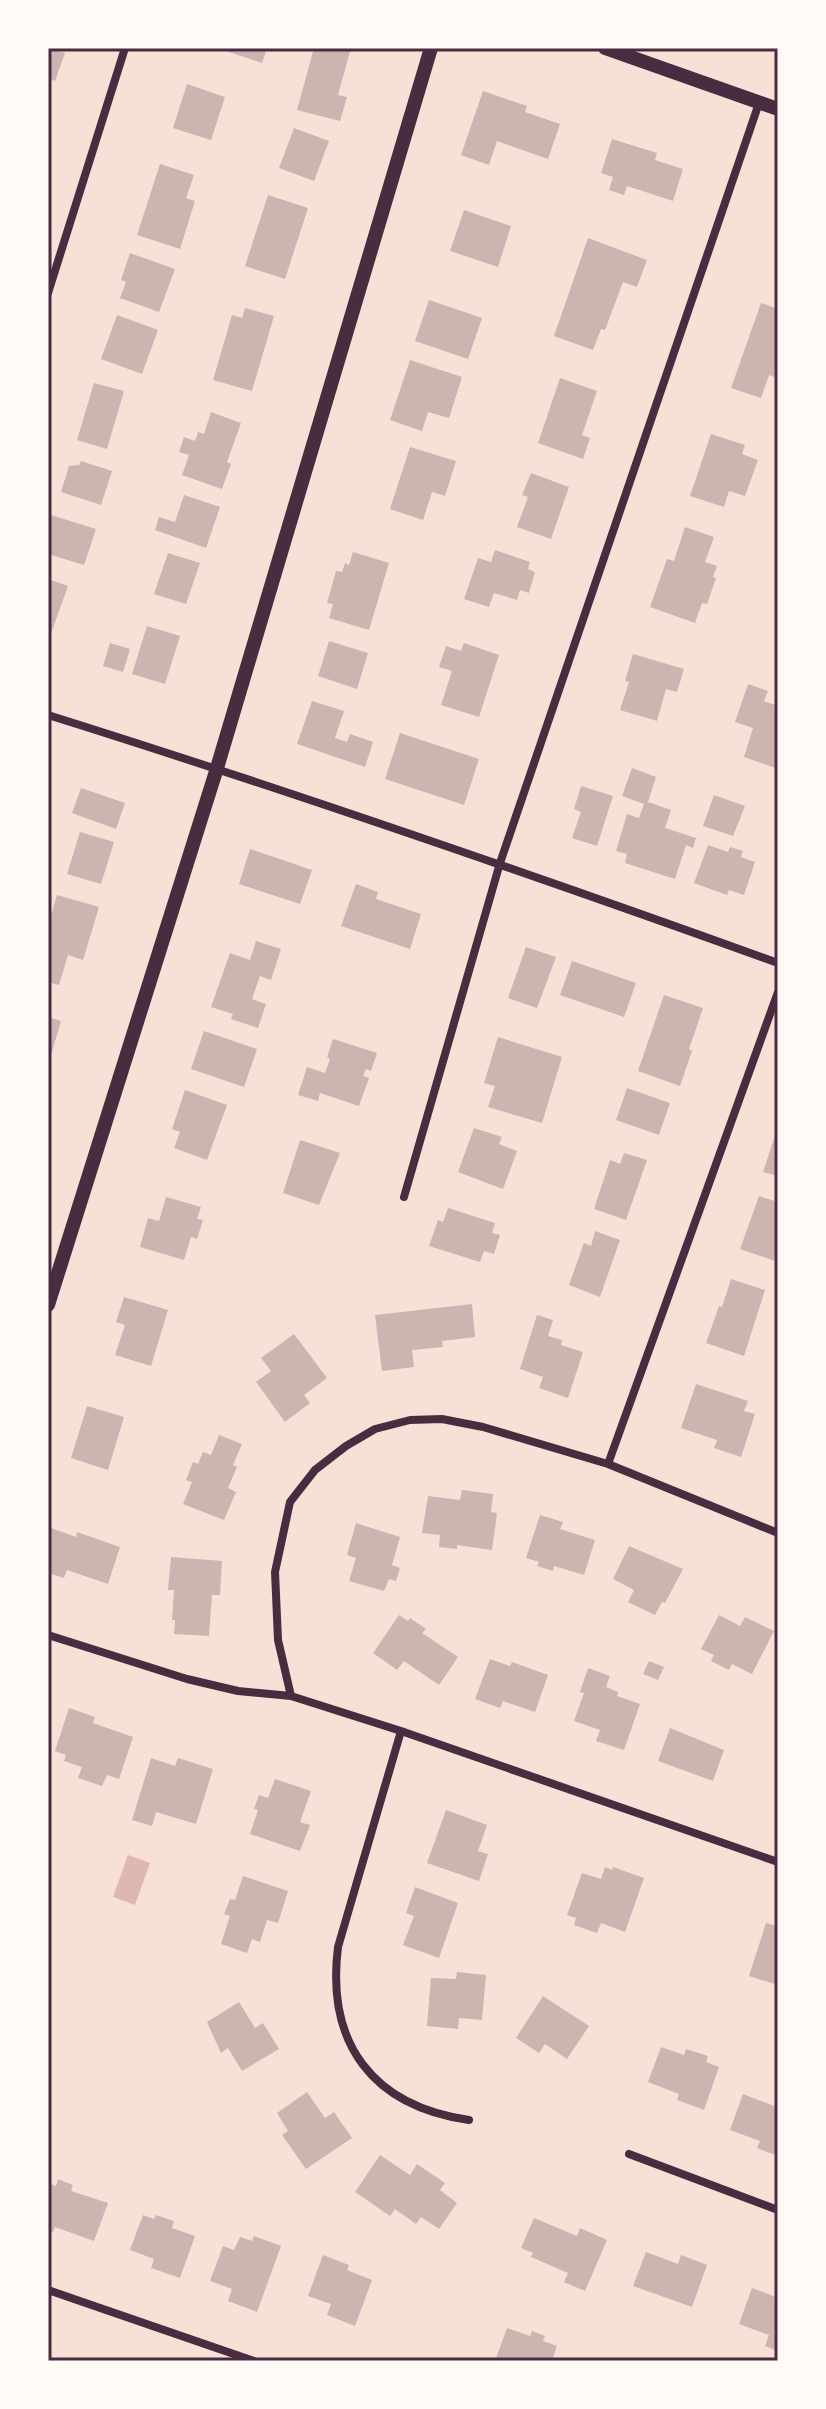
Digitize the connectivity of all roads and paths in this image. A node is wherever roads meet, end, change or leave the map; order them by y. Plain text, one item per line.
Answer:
1 (125, 48) edge
2 (431, 48) edge
3 (605, 48) edge
4 (759, 103) junction
5 (778, 109) edge
6 (48, 293) edge
7 (48, 715) edge
8 (217, 768) junction
9 (500, 863) junction
10 (778, 963) edge
11 (778, 992) edge
12 (404, 1197) dead end
13 (48, 1305) edge
14 (608, 1464) junction
15 (778, 1533) edge
16 (48, 1635) edge
17 (291, 1696) junction
18 (401, 1731) junction
19 (778, 1862) edge
20 (469, 2120) dead end
21 (629, 2154) dead end
22 (778, 2210) edge
23 (48, 2290) edge
24 (254, 2361) edge

1 - 6 street
2 - 8 street
3 - 4 street
4 - 5 street
4 - 9 street
7 - 8 street
8 - 9 street
8 - 13 street
9 - 10 street
9 - 12 street
11 - 14 street
14 - 15 street
14 - 17 street
16 - 17 street
17 - 18 street
18 - 19 street
18 - 20 street
21 - 22 street
23 - 24 street

